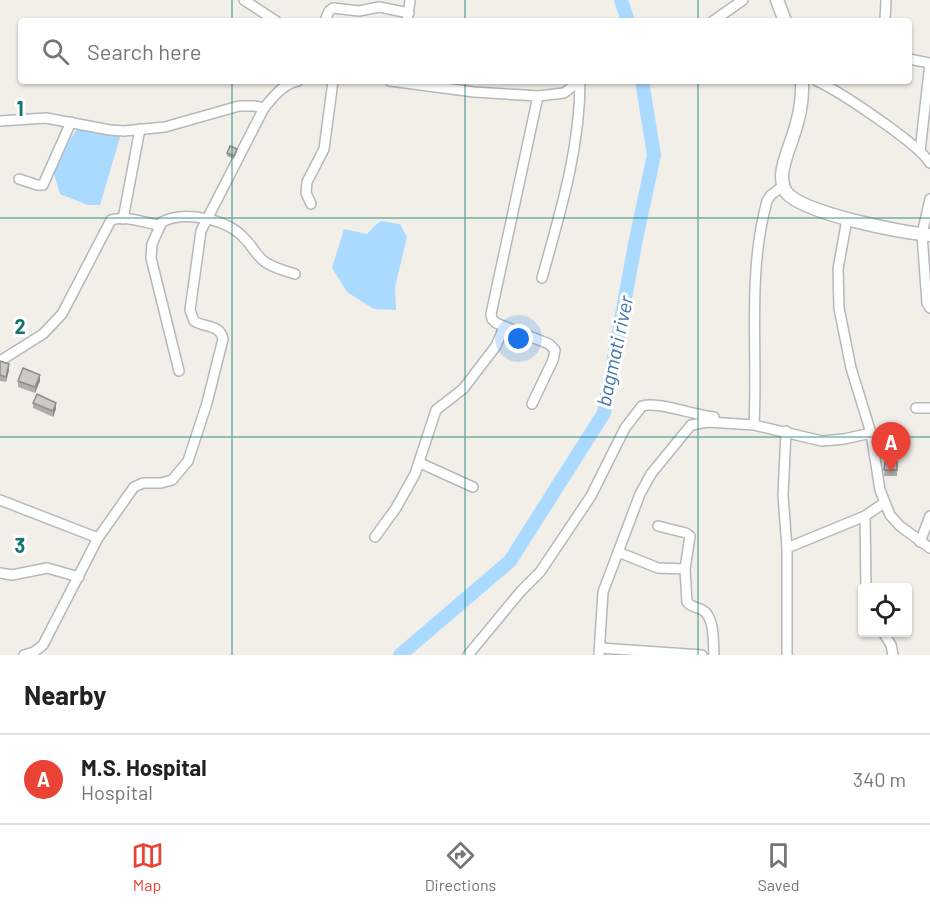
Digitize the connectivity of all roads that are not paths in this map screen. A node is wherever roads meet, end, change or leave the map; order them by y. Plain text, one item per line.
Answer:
1 (244, 0) edge
2 (743, 0) edge
3 (777, 0) edge
4 (886, 0) edge
5 (410, 1) edge
6 (408, 17) edge
7 (271, 18) edge
8 (327, 18) edge
9 (717, 18) edge
10 (784, 18) edge
11 (885, 18) edge
12 (912, 60) edge
13 (288, 84) edge
14 (333, 84) edge
15 (413, 84) edge
16 (576, 84) edge
17 (580, 84) edge
18 (802, 84) edge
19 (823, 84) edge
20 (538, 96) junction
21 (264, 108) junction
22 (927, 111) edge
23 (0, 121) edge
24 (71, 122) junction
25 (140, 129) junction
26 (920, 151) junction
27 (929, 160) edge
28 (19, 179) dead end
29 (783, 186) junction
30 (930, 199) edge
31 (311, 204) dead end
32 (206, 218) junction
33 (123, 219) junction
34 (847, 219) junction
35 (159, 225) junction
36 (926, 234) edge
37 (295, 274) dead end
38 (542, 278) dead end
39 (930, 308) edge
40 (504, 327) junction
41 (0, 362) edge
42 (179, 371) dead end
43 (532, 404) dead end
44 (916, 408) dead end
45 (930, 408) edge
46 (754, 422) junction
47 (786, 431) junction
48 (871, 432) junction
49 (420, 463) junction
50 (472, 486) dead end
51 (0, 500) edge
52 (884, 503) junction
53 (865, 516) junction
54 (930, 516) edge
55 (658, 526) dead end
56 (375, 537) dead end
57 (98, 538) junction
58 (920, 542) junction
59 (787, 548) junction
60 (930, 548) edge
61 (618, 552) junction
62 (685, 569) junction
63 (0, 573) edge
64 (79, 576) junction
65 (866, 583) edge
66 (886, 637) edge
67 (599, 652) edge
68 (24, 655) edge
69 (468, 655) edge
70 (702, 655) edge
71 (714, 655) edge
72 (787, 655) edge
73 (893, 655) edge

1 - 7 street
2 - 9 street
3 - 10 street
4 - 11 street
5 - 6 street
6 - 8 street
12 - 22 street
13 - 21 street
14 - 31 street
15 - 20 street
16 - 20 street
17 - 38 street
18 - 29 street
19 - 26 street
20 - 40 street
21 - 25 street
21 - 32 street
22 - 26 street
23 - 24 street
24 - 25 street
24 - 28 street
25 - 33 street
26 - 27 street
29 - 34 street
29 - 46 street
30 - 36 street
32 - 35 street
32 - 37 street
32 - 57 street
33 - 35 street
33 - 41 street
34 - 36 street
34 - 48 street
35 - 42 street
36 - 39 street
40 - 43 street
40 - 49 street
44 - 45 street
46 - 47 street
46 - 61 street
46 - 69 street
47 - 48 street
47 - 59 street
48 - 52 street
49 - 50 street
49 - 56 street
51 - 57 street
52 - 53 street
52 - 58 street
53 - 59 street
53 - 65 street
54 - 58 street
55 - 62 street
57 - 64 street
58 - 60 street
59 - 72 street
61 - 62 street
61 - 67 street
62 - 71 street
63 - 64 street
64 - 68 street
66 - 73 street
67 - 70 street

